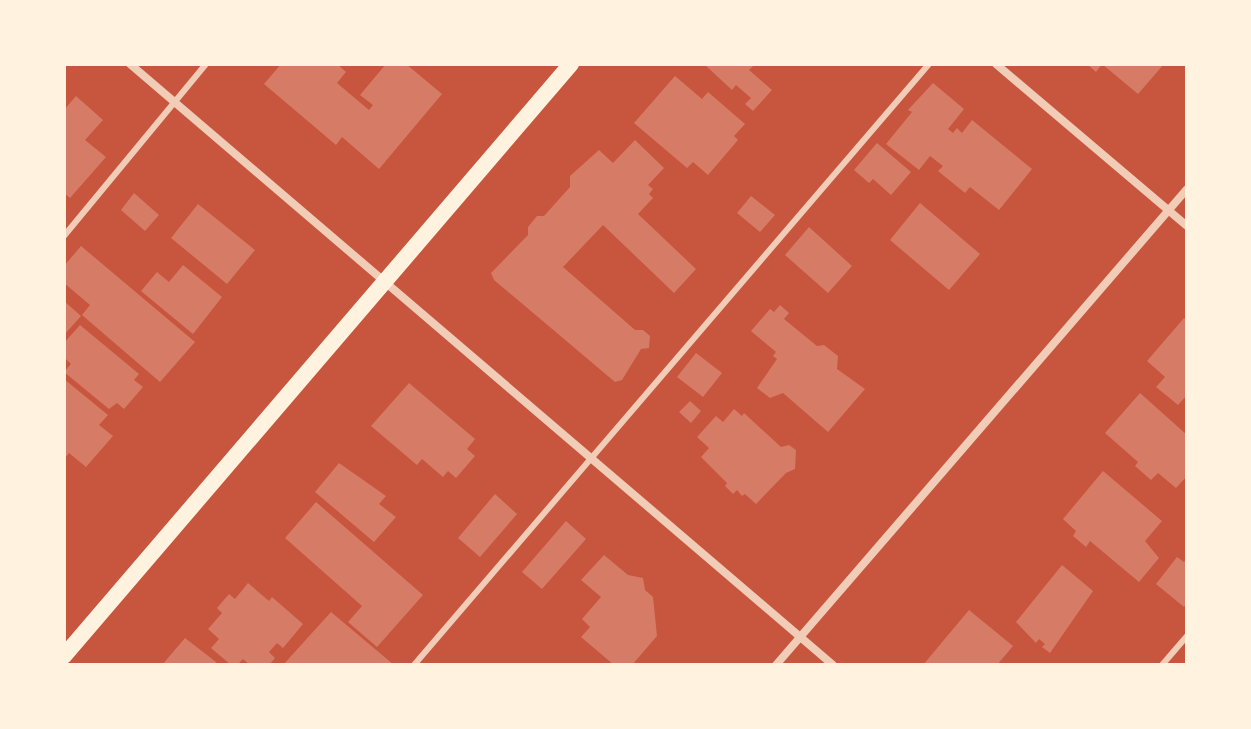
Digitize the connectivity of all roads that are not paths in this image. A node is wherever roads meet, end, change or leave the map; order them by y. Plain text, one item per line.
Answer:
1 (130, 64) edge
2 (206, 64) edge
3 (571, 64) edge
4 (929, 64) edge
5 (996, 64) edge
6 (174, 102) junction
7 (1187, 189) edge
8 (1169, 211) junction
9 (1187, 226) edge
10 (64, 236) edge
11 (384, 284) junction
12 (590, 459) junction
13 (1187, 636) edge
14 (800, 637) junction
15 (64, 656) edge
16 (414, 665) edge
17 (776, 665) edge
18 (833, 665) edge
19 (1162, 665) edge

1 - 6 street
2 - 6 lane
3 - 11 main road
4 - 12 lane
5 - 8 street
6 - 10 lane
6 - 11 street
7 - 8 street
8 - 9 street
8 - 14 street
11 - 12 street
11 - 15 main road
12 - 14 street
12 - 16 lane
13 - 19 lane
14 - 17 street
14 - 18 street

